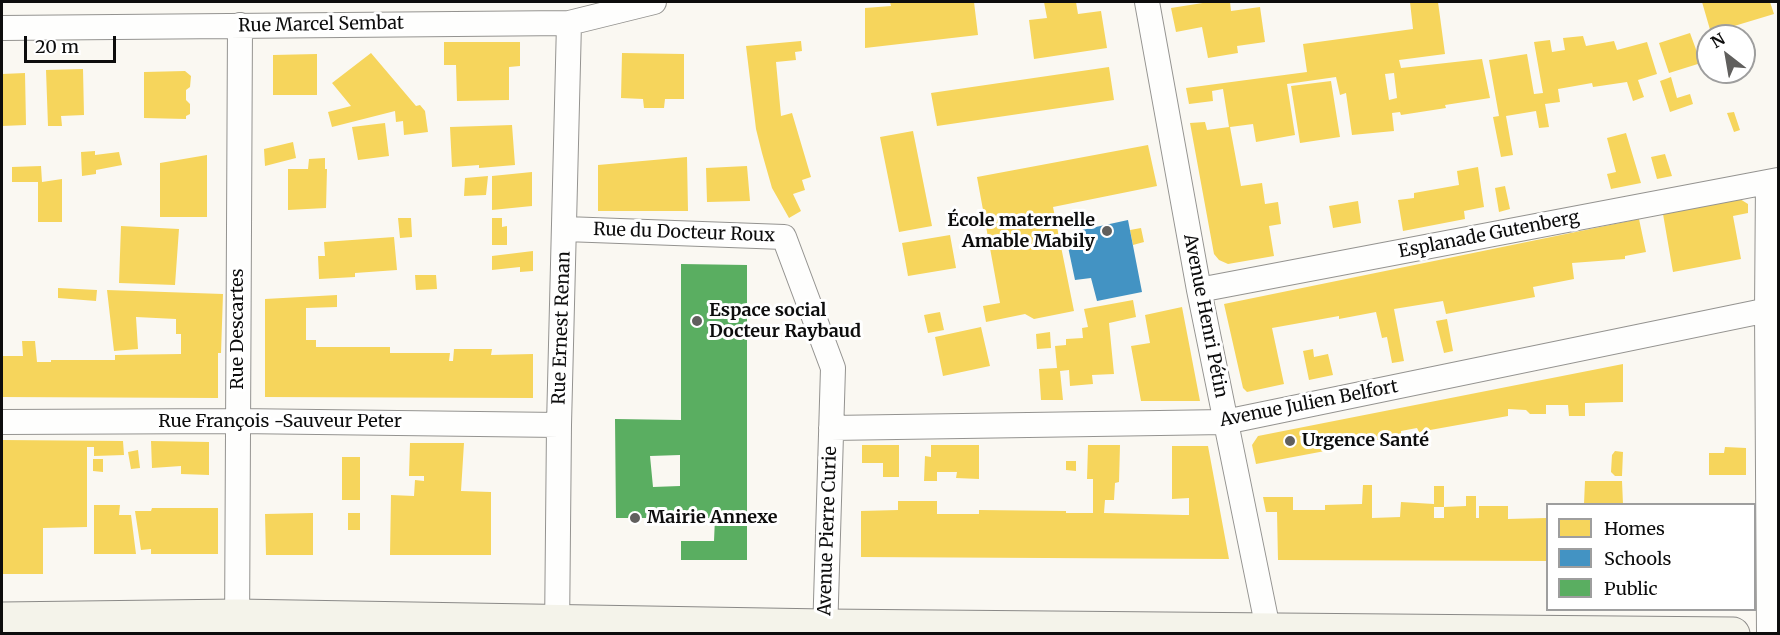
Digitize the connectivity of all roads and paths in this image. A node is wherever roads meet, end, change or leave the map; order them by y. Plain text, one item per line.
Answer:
1 (654, 2) edge
2 (1147, 2) edge
3 (569, 23) junction
4 (240, 26) junction
5 (2, 28) edge
6 (1773, 181) edge
7 (565, 229) junction
8 (1199, 290) junction
9 (1773, 310) edge
10 (237, 421) junction
11 (2, 422) edge
12 (1225, 422) junction
13 (559, 425) junction
14 (831, 428) junction
15 (2, 619) edge
16 (237, 625) edge
17 (557, 628) edge
18 (825, 630) edge
19 (1269, 631) edge
20 (1732, 633) edge
21 (1769, 633) edge

1 - 3 street, Rue Marcel Sembat
2 - 8 street, Avenue Henri Pétin
3 - 4 street, Rue Marcel Sembat
3 - 7 street, Rue Ernest Renan
4 - 5 street, Rue Marcel Sembat
4 - 10 street, Rue Descartes
6 - 8 street, Esplanade Gutenberg
6 - 9 street
7 - 13 street, Rue Ernest Renan
7 - 14 street, Rue du Docteur Roux
8 - 12 street, Avenue Henri Pétin
9 - 12 street, Avenue Julien Belfort
9 - 21 street
10 - 11 street, Rue François -Sauveur Peter
10 - 13 street, Rue François -Sauveur Peter
10 - 16 street, Rue Descartes
12 - 14 street, Avenue Julien Belfort
12 - 19 street, Avenue Henri Pétin
13 - 17 street, Rue Ernest Renan
14 - 18 street, Avenue Pierre Curie
15 - 16 street
16 - 17 street
17 - 18 street
18 - 19 street
19 - 20 street

